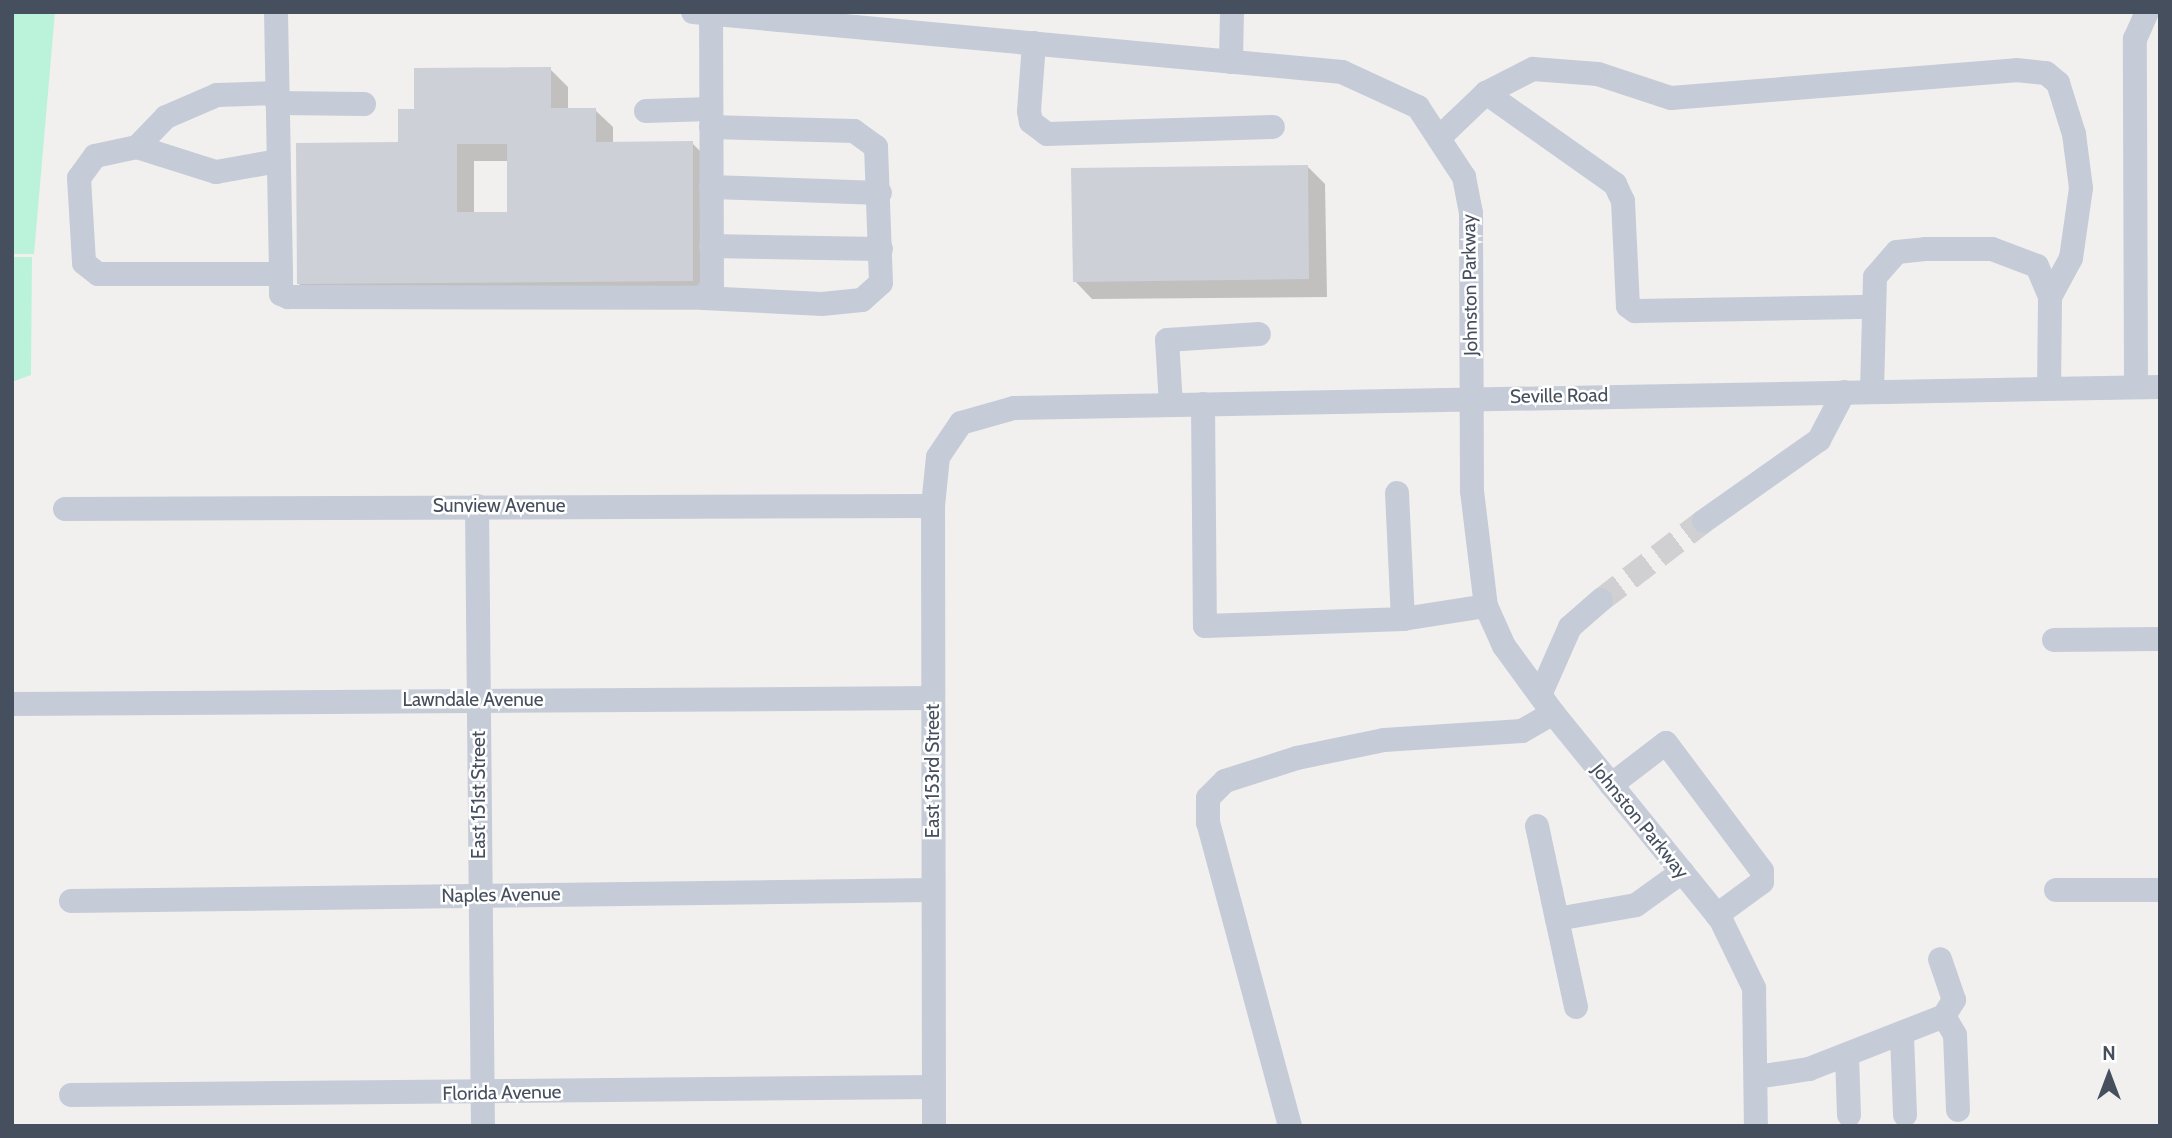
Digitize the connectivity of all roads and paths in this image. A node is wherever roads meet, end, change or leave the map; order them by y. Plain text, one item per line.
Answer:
1 (276, 12) edge
2 (1232, 12) edge
3 (2147, 12) edge
4 (702, 13) edge
5 (753, 15) edge
6 (929, 23) edge
7 (1034, 43) junction
8 (1230, 62) junction
9 (1486, 93) junction
10 (277, 98) junction
11 (364, 104) dead end
12 (646, 111) dead end
13 (711, 118) junction
14 (1273, 127) dead end
15 (1443, 135) junction
16 (137, 147) junction
17 (278, 161) junction
18 (711, 187) junction
19 (880, 193) junction
20 (711, 246) junction
21 (881, 249) junction
22 (281, 274) junction
23 (2050, 297) junction
24 (703, 298) junction
25 (1873, 307) junction
26 (1259, 334) dead end
27 (2148, 387) edge
28 (2049, 388) junction
29 (1872, 391) junction
30 (1844, 392) junction
31 (1471, 397) junction
32 (1203, 404) junction
33 (1171, 405) junction
34 (961, 423) joint
35 (1397, 493) dead end
36 (477, 506) junction
37 (933, 506) junction
38 (65, 509) dead end
39 (1704, 522) tunnel mouth
40 (1601, 600) tunnel mouth
41 (1486, 606) junction
42 (1404, 619) junction
43 (2160, 639) edge
44 (2054, 640) dead end
45 (933, 698) junction
46 (479, 699) junction
47 (12, 704) edge
48 (1546, 704) junction
49 (1611, 785) junction
50 (1537, 826) dead end
51 (1682, 872) junction
52 (932, 890) junction
53 (2056, 890) dead end
54 (2160, 890) edge
55 (480, 895) junction
56 (71, 901) dead end
57 (1717, 915) junction
58 (1558, 919) junction
59 (1940, 959) dead end
60 (1576, 1007) dead end
61 (1944, 1016) junction
62 (1902, 1036) junction
63 (1847, 1055) junction
64 (1757, 1077) junction
65 (933, 1087) junction
66 (483, 1093) junction
67 (71, 1095) dead end
68 (1958, 1110) dead end
69 (1849, 1115) dead end
70 (1905, 1115) dead end
71 (483, 1126) edge
72 (934, 1126) edge
73 (1290, 1126) edge
74 (1756, 1126) edge

1 - 10 street
2 - 8 street
3 - 27 street
4 - 5 street, Johnston Parkway
4 - 13 street
5 - 6 street, Johnston Parkway
6 - 7 street, Johnston Parkway
7 - 8 street, Johnston Parkway
7 - 14 street
8 - 15 street, Johnston Parkway
9 - 15 street
9 - 23 street
9 - 25 street
10 - 11 street
10 - 16 street
10 - 17 street
12 - 13 street
13 - 18 street
13 - 19 street
15 - 31 street, Johnston Parkway
16 - 17 street
16 - 22 street
17 - 22 street
18 - 19 street
18 - 20 street
19 - 21 street
20 - 21 street
20 - 24 street
21 - 24 street
22 - 24 street
23 - 25 street
23 - 28 street
25 - 29 street
26 - 33 street
27 - 28 street, Seville Road
28 - 29 street, Seville Road
29 - 30 street, Seville Road
30 - 31 street, Seville Road
30 - 39 street
31 - 32 street, Seville Road
31 - 41 street, Johnston Parkway
32 - 33 street, Seville Road
32 - 42 street
33 - 34 street, Seville Road
34 - 37 street, East 153rd Street
35 - 42 street
36 - 37 street, Sunview Avenue
36 - 38 street, Sunview Avenue
36 - 46 street, East 151st Street
37 - 45 street, East 153rd Street
40 - 48 street
41 - 42 street
41 - 48 street, Johnston Parkway
43 - 44 street
45 - 46 street, Lawndale Avenue
45 - 52 street, East 153rd Street
46 - 47 street, Lawndale Avenue
46 - 55 street, East 151st Street
48 - 49 street, Johnston Parkway
48 - 73 street
49 - 51 street, Johnston Parkway
49 - 57 street
50 - 58 street
51 - 57 street, Johnston Parkway
51 - 58 street
52 - 55 street, Naples Avenue
52 - 65 street, East 153rd Street
53 - 54 street
55 - 56 street, Naples Avenue
55 - 66 street, East 151st Street
57 - 64 street, Johnston Parkway
58 - 60 street
59 - 61 street
61 - 62 street
61 - 68 street
62 - 63 street
62 - 70 street
63 - 64 street
63 - 69 street
64 - 74 street, Johnston Parkway
65 - 66 street, Florida Avenue
65 - 72 street, East 153rd Street
66 - 67 street, Florida Avenue
66 - 71 street, East 151st Street

